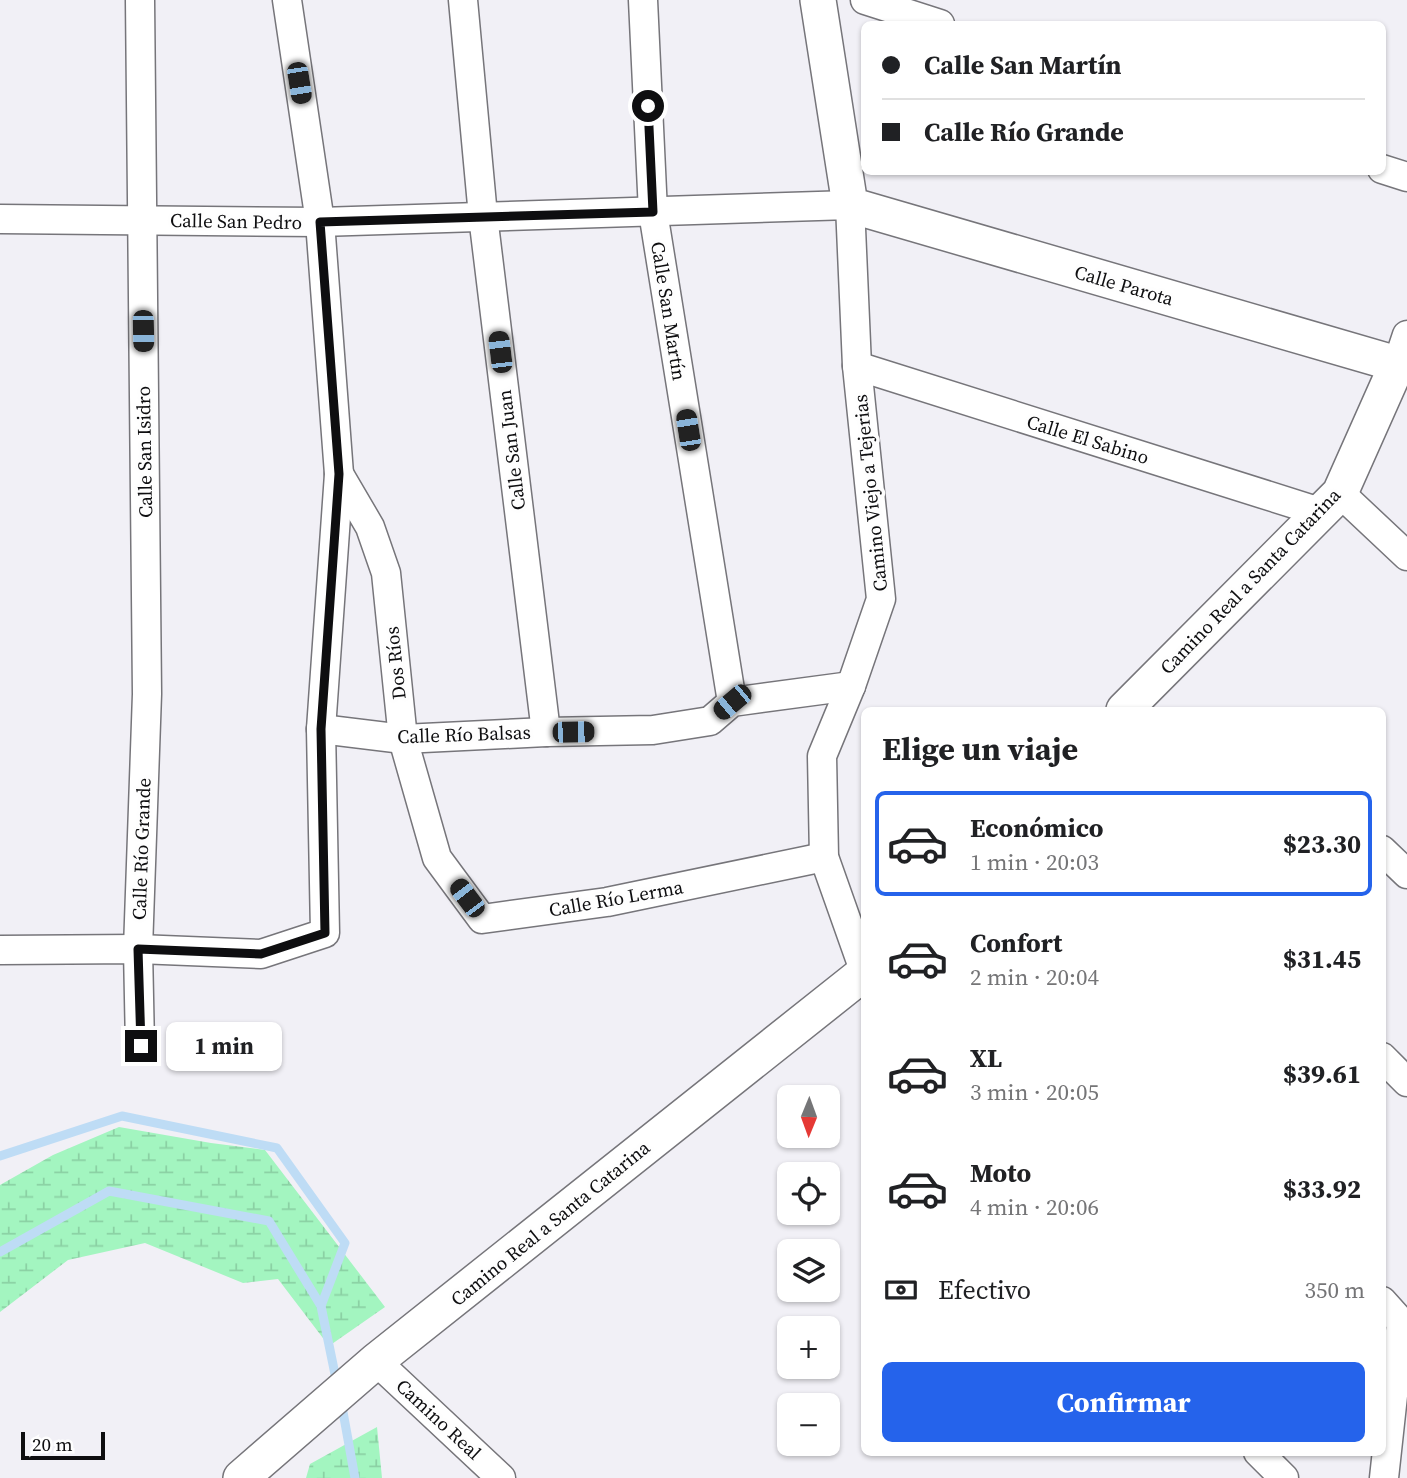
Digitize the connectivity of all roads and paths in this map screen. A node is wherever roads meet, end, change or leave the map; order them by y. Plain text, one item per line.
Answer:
1 (140, 0) edge
2 (287, 0) edge
3 (463, 0) edge
4 (643, 0) edge
5 (818, 0) edge
6 (865, 0) edge
7 (931, 21) edge
8 (1386, 170) edge
9 (1407, 177) edge
10 (850, 205) junction
11 (653, 212) junction
12 (483, 216) junction
13 (0, 219) edge
14 (141, 220) junction
15 (320, 222) junction
16 (1404, 356) edge
17 (857, 366) junction
18 (339, 474) junction
19 (1330, 503) junction
20 (1407, 556) edge
21 (852, 686) junction
22 (147, 694) joint
23 (732, 702) junction
24 (1127, 707) edge
25 (321, 729) junction
26 (546, 732) junction
27 (404, 738) junction
28 (1386, 854) edge
29 (824, 857) junction
30 (437, 858) joint
31 (1407, 874) edge
32 (138, 949) junction
33 (0, 950) edge
34 (861, 962) edge
35 (861, 973) edge
36 (141, 1046) dead end
37 (1386, 1061) edge
38 (1407, 1082) edge
39 (1397, 1315) edge
40 (366, 1371) junction
41 (1386, 1453) edge
42 (1262, 1456) edge
43 (1386, 1456) edge
44 (241, 1478) edge
45 (501, 1478) edge
46 (1284, 1478) edge
47 (1384, 1478) edge

1 - 14 street, Calle San Isidro
2 - 15 street
3 - 12 street, Calle San Juan
4 - 11 street, Calle San Martín
5 - 10 street, Camino Viejo a Tejerias
6 - 7 street
8 - 9 street
10 - 11 street, Calle San Pedro
10 - 16 street, Calle Parota
10 - 17 street, Camino Viejo a Tejerias
11 - 12 street, Calle San Pedro
11 - 23 street, Calle San Martín
12 - 15 street, Calle San Pedro
12 - 26 street, Calle San Juan
13 - 14 street, Calle San Pedro
14 - 15 street, Calle San Pedro
14 - 22 street, Calle San Isidro
15 - 18 street
16 - 19 street, Camino Real a Santa Catarina
17 - 19 street, Calle El Sabino
17 - 21 street, Camino Viejo a Tejerias
18 - 25 street
18 - 27 street, Dos Ríos
19 - 20 street
19 - 24 street, Camino Real a Santa Catarina
21 - 23 street, Calle Río Balsas
21 - 29 street, Camino Viejo a Tejerias
22 - 32 street, Calle Río Grande
23 - 26 street, Calle Río Balsas
25 - 27 street, Calle Río Balsas
25 - 32 street
26 - 27 street, Calle Río Balsas
27 - 30 street, Dos Ríos
28 - 31 street
29 - 30 street, Calle Río Lerma
29 - 34 street, Camino Viejo a Tejerias
32 - 33 street
32 - 36 street, Calle Río Grande
35 - 40 street, Camino Real a Santa Catarina
37 - 38 street
39 - 41 street
40 - 44 street, Camino Real a Santa Catarina
40 - 45 street, Camino Real
42 - 46 street
43 - 47 street

